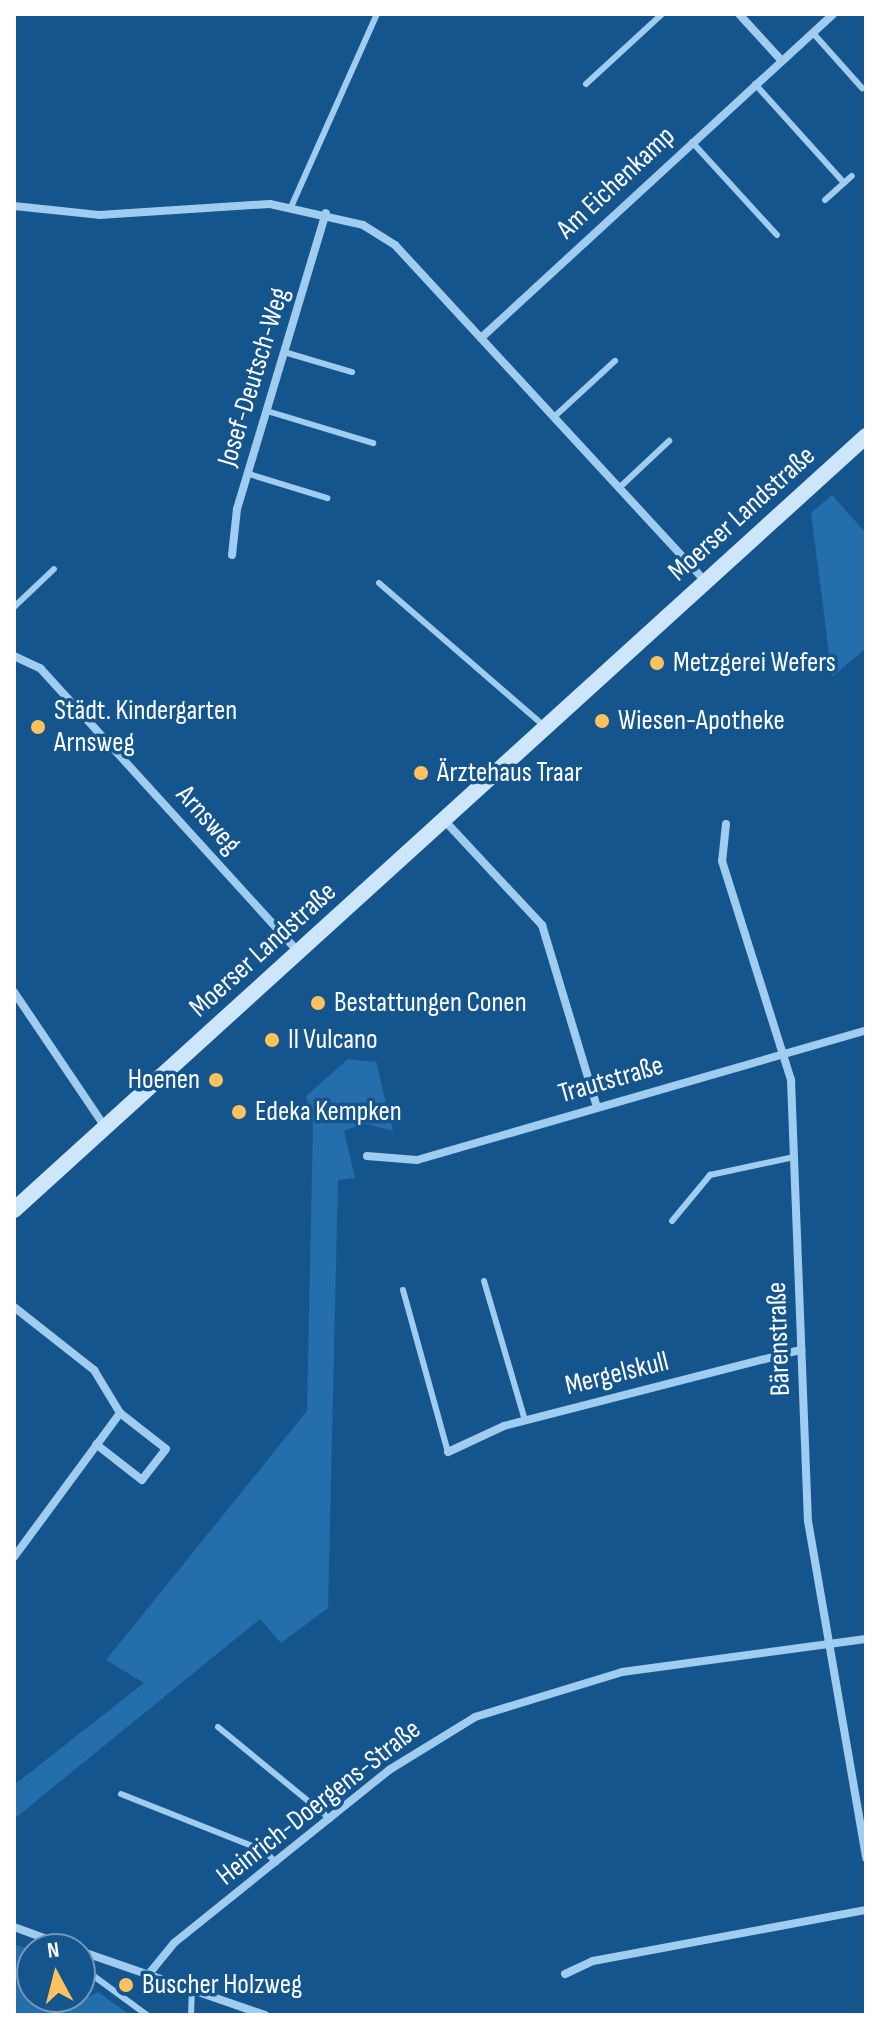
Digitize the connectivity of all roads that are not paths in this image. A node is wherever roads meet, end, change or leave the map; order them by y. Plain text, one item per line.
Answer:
1 (377, 14) edge
2 (662, 14) edge
3 (739, 14) edge
4 (833, 14) edge
5 (813, 33) junction
6 (781, 60) junction
7 (586, 84) dead end
8 (755, 84) junction
9 (862, 88) dead end
10 (692, 142) junction
11 (852, 176) dead end
12 (844, 183) junction
13 (825, 200) dead end
14 (14, 206) edge
15 (291, 207) junction
16 (326, 213) junction
17 (777, 235) dead end
18 (481, 338) junction
19 (284, 352) junction
20 (615, 361) dead end
21 (352, 372) dead end
22 (267, 411) junction
23 (554, 417) junction
24 (866, 436) edge
25 (669, 441) dead end
26 (373, 443) dead end
27 (249, 474) junction
28 (619, 488) junction
29 (327, 498) dead end
30 (232, 555) dead end
31 (54, 569) dead end
32 (706, 582) junction
33 (379, 583) dead end
34 (14, 607) edge
35 (14, 656) edge
36 (546, 727) junction
37 (444, 820) junction
38 (726, 824) dead end
39 (298, 952) junction
40 (14, 992) edge
41 (866, 1030) edge
42 (782, 1054) junction
43 (597, 1107) junction
44 (105, 1128) junction
45 (367, 1156) dead end
46 (794, 1157) junction
47 (14, 1210) edge
48 (672, 1221) dead end
49 (484, 1281) dead end
50 (403, 1290) dead end
51 (14, 1307) edge
52 (801, 1350) junction
53 (120, 1413) junction
54 (525, 1420) junction
55 (96, 1444) junction
56 (448, 1452) joint
57 (14, 1557) edge
58 (866, 1639) edge
59 (827, 1643) junction
60 (218, 1727) dead end
61 (121, 1794) dead end
62 (330, 1819) junction
63 (866, 1858) edge
64 (276, 1863) junction
65 (866, 1910) edge
66 (96, 1957) edge
67 (565, 1974) dead end
68 (148, 1975) junction
69 (96, 1978) edge
70 (192, 1990) junction
71 (147, 2015) edge
72 (191, 2015) edge
73 (265, 2015) edge

1 - 15 lane
2 - 7 lane
3 - 6 street
4 - 5 street, Am Eichenkamp
5 - 6 street, Am Eichenkamp
5 - 9 lane
6 - 8 street, Am Eichenkamp
8 - 10 street, Am Eichenkamp
8 - 12 lane
10 - 17 lane
10 - 18 street, Am Eichenkamp
11 - 12 lane
12 - 13 lane
14 - 15 street
15 - 16 street
16 - 18 street
16 - 19 street, Josef-Deutsch-Weg
18 - 23 street
19 - 21 lane
19 - 22 street, Josef-Deutsch-Weg
20 - 23 lane
22 - 26 lane
22 - 27 street, Josef-Deutsch-Weg
23 - 28 street
24 - 32 main road, Moerser Landstraße
25 - 28 lane
27 - 29 lane
27 - 30 street, Josef-Deutsch-Weg
28 - 32 street
31 - 34 lane
32 - 36 main road, Moerser Landstraße
33 - 36 lane
35 - 39 street, Arnsweg
36 - 37 main road, Moerser Landstraße
37 - 39 main road, Moerser Landstraße
37 - 43 street
38 - 42 street, Bärenstraße
39 - 44 main road, Moerser Landstraße
40 - 44 street
41 - 42 street, Trautstraße
42 - 43 street, Trautstraße
42 - 46 street, Bärenstraße
43 - 45 street, Trautstraße
44 - 47 main road, Moerser Landstraße
46 - 48 lane
46 - 52 street, Bärenstraße
49 - 54 lane
50 - 56 lane
51 - 53 street
52 - 54 street, Mergelskull
52 - 59 street, Bärenstraße
53 - 55 street
53 - 55 street
54 - 56 street, Mergelskull
55 - 57 street
58 - 59 street, Heinrich-Doergens-Straße
59 - 62 street, Heinrich-Doergens-Straße
59 - 63 street, Bärenstraße
60 - 62 lane
61 - 64 lane
62 - 64 street, Heinrich-Doergens-Straße
64 - 68 street, Heinrich-Doergens-Straße
65 - 67 street
66 - 68 street
68 - 70 street
69 - 71 lane
70 - 72 lane
70 - 73 street

